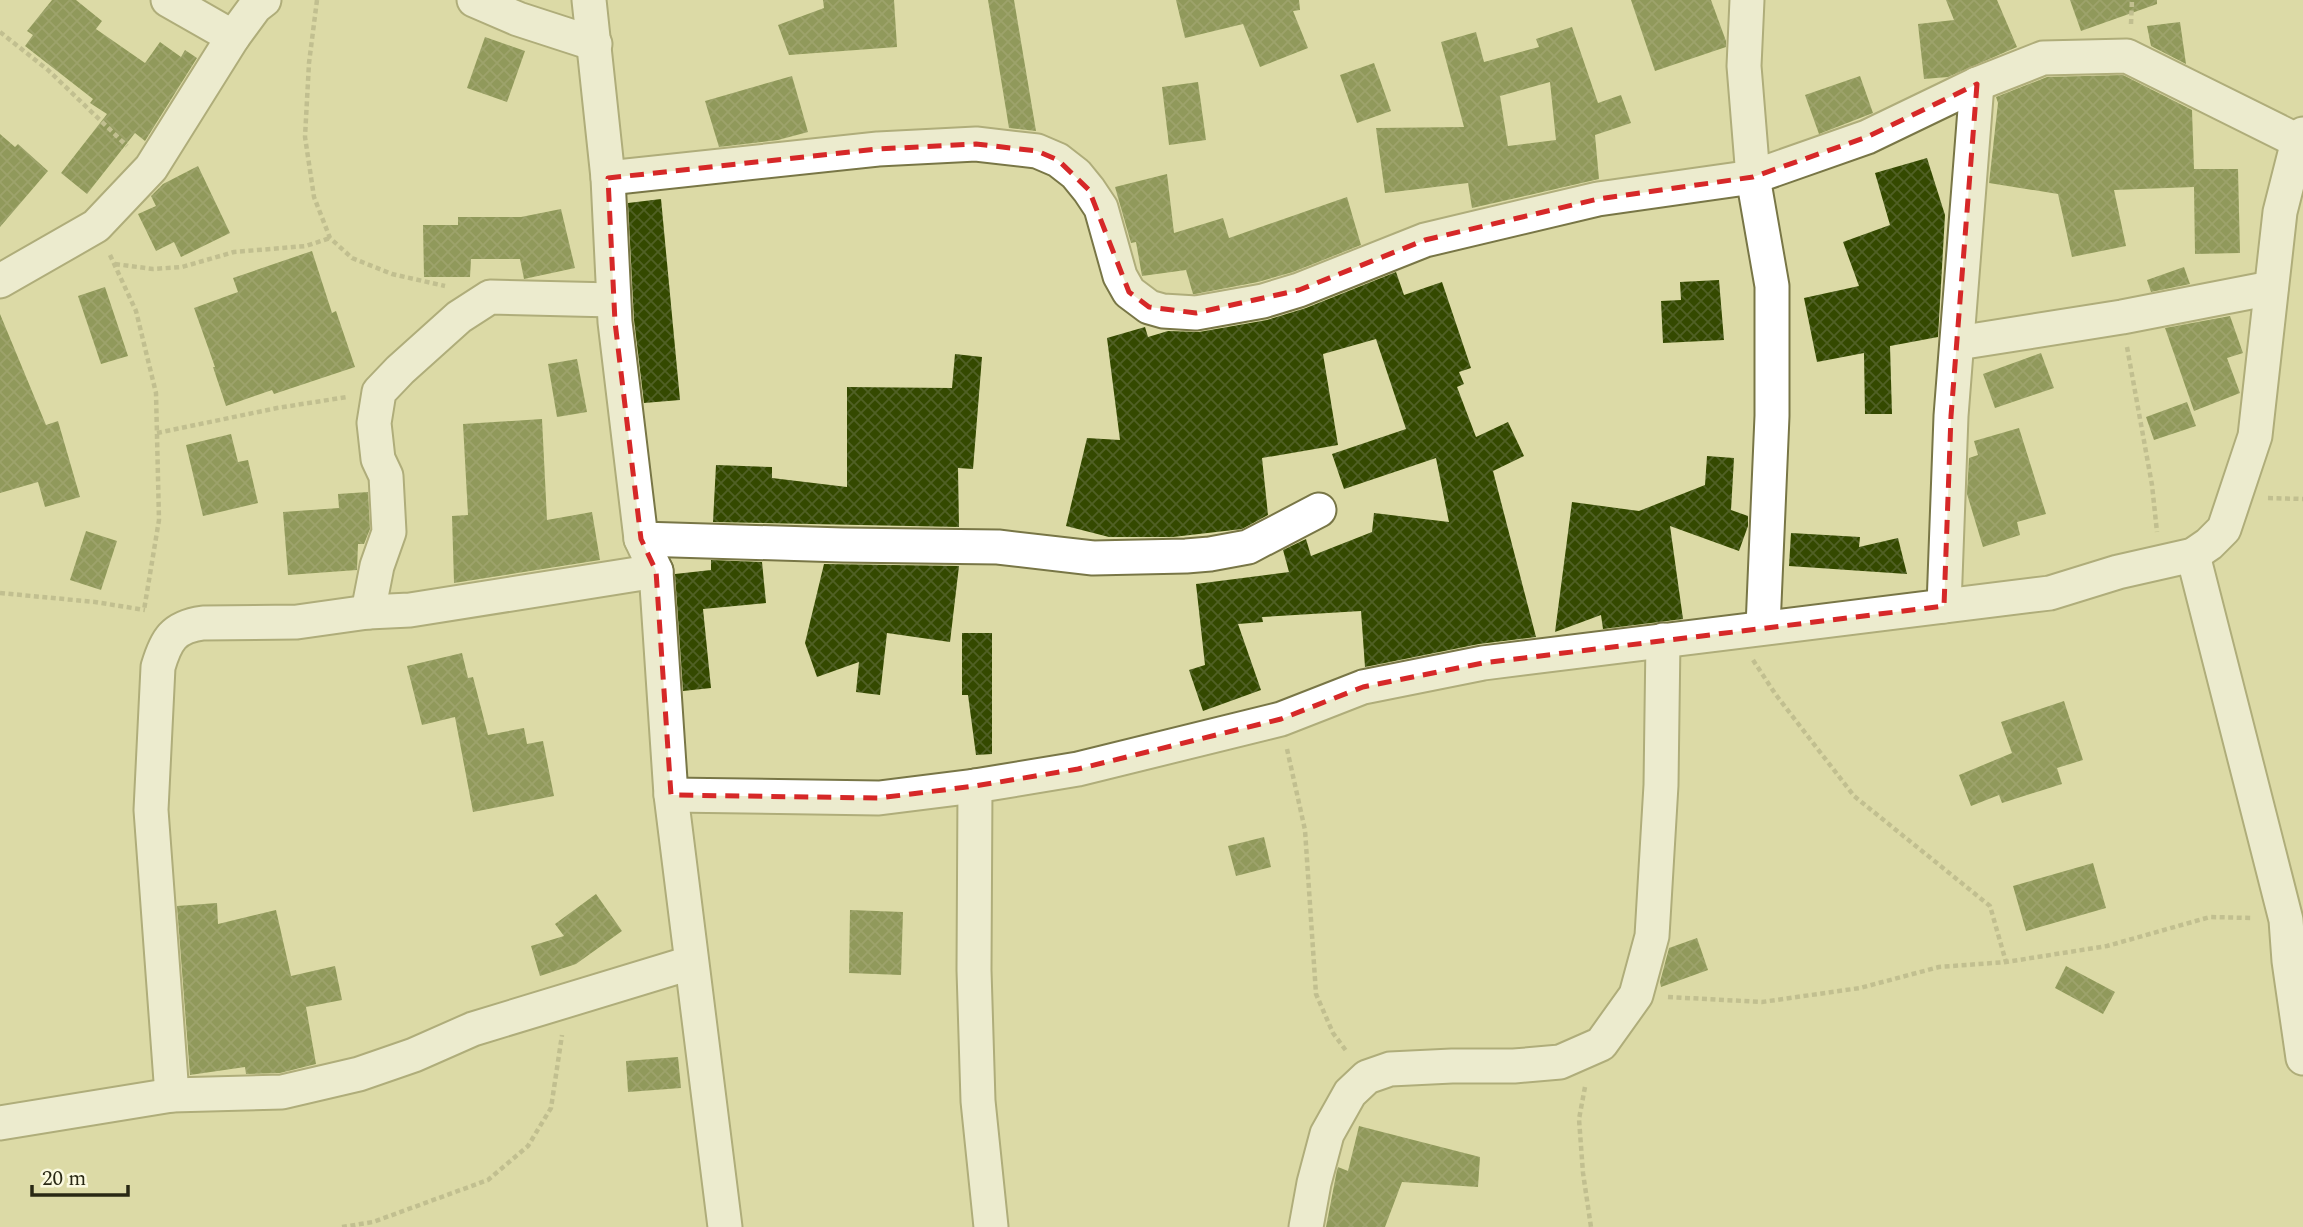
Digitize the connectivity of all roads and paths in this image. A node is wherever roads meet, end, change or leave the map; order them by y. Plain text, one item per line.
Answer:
1 (168, 0) edge
2 (264, 0) edge
3 (317, 0) edge
4 (474, 0) edge
5 (589, 0) edge
6 (1747, 0) edge
7 (0, 32) edge
8 (233, 37) junction
9 (595, 44) junction
10 (1977, 84) junction
11 (2300, 138) edge
12 (151, 168) junction
13 (608, 177) junction
14 (1753, 177) junction
15 (96, 226) junction
16 (330, 238) junction
17 (114, 264) junction
18 (0, 281) edge
19 (2271, 288) junction
20 (491, 297) junction
21 (613, 300) junction
22 (2122, 317) junction
23 (1958, 343) junction
24 (379, 392) junction
25 (157, 433) junction
26 (1319, 510) dead end
27 (641, 538) junction
28 (2193, 555) junction
29 (2160, 564) junction
30 (656, 571) junction
31 (0, 593) edge
32 (1944, 606) junction
33 (144, 610) junction
34 (368, 612) junction
35 (193, 624) junction
36 (1748, 629) junction
37 (1663, 640) junction
38 (1281, 719) junction
39 (975, 786) junction
40 (671, 795) junction
41 (2286, 919) junction
42 (2006, 962) junction
43 (690, 964) junction
44 (1636, 995) junction
45 (567, 999) junction
46 (1601, 1044) junction
47 (2303, 1058) edge
48 (1367, 1077) junction
49 (172, 1095) junction
50 (0, 1123) edge
51 (342, 1227) edge
52 (725, 1227) edge
53 (991, 1227) edge
54 (1306, 1227) edge
55 (1591, 1227) edge

1 - 8 street
2 - 8 street
3 - 16 path
4 - 9 street
5 - 9 street
6 - 14 street
7 - 12 path
8 - 12 street
9 - 13 street
10 - 11 street
10 - 14 street
10 - 23 street
11 - 19 street
12 - 15 street
13 - 14 street
13 - 21 street
14 - 36 street
15 - 17 path
15 - 18 street
16 - 17 path
16 - 20 path
17 - 25 path
19 - 22 street
19 - 28 street
20 - 21 street
20 - 24 street
21 - 27 street
22 - 23 street
22 - 29 path
23 - 32 street
24 - 25 path
24 - 34 street
25 - 33 path
26 - 27 street
27 - 30 street
28 - 29 street
28 - 41 street
29 - 32 street
30 - 34 street
30 - 40 street
31 - 33 path
32 - 36 street
33 - 35 path
34 - 35 street
35 - 49 street
36 - 37 street
36 - 42 path
37 - 38 street
37 - 44 street
38 - 39 street
38 - 48 path
39 - 40 street
39 - 53 street
40 - 43 street
41 - 42 path
41 - 47 street
42 - 44 path
43 - 45 street
43 - 52 street
44 - 46 street
45 - 49 street
45 - 51 path
46 - 48 street
46 - 55 path
48 - 54 street
49 - 50 street

